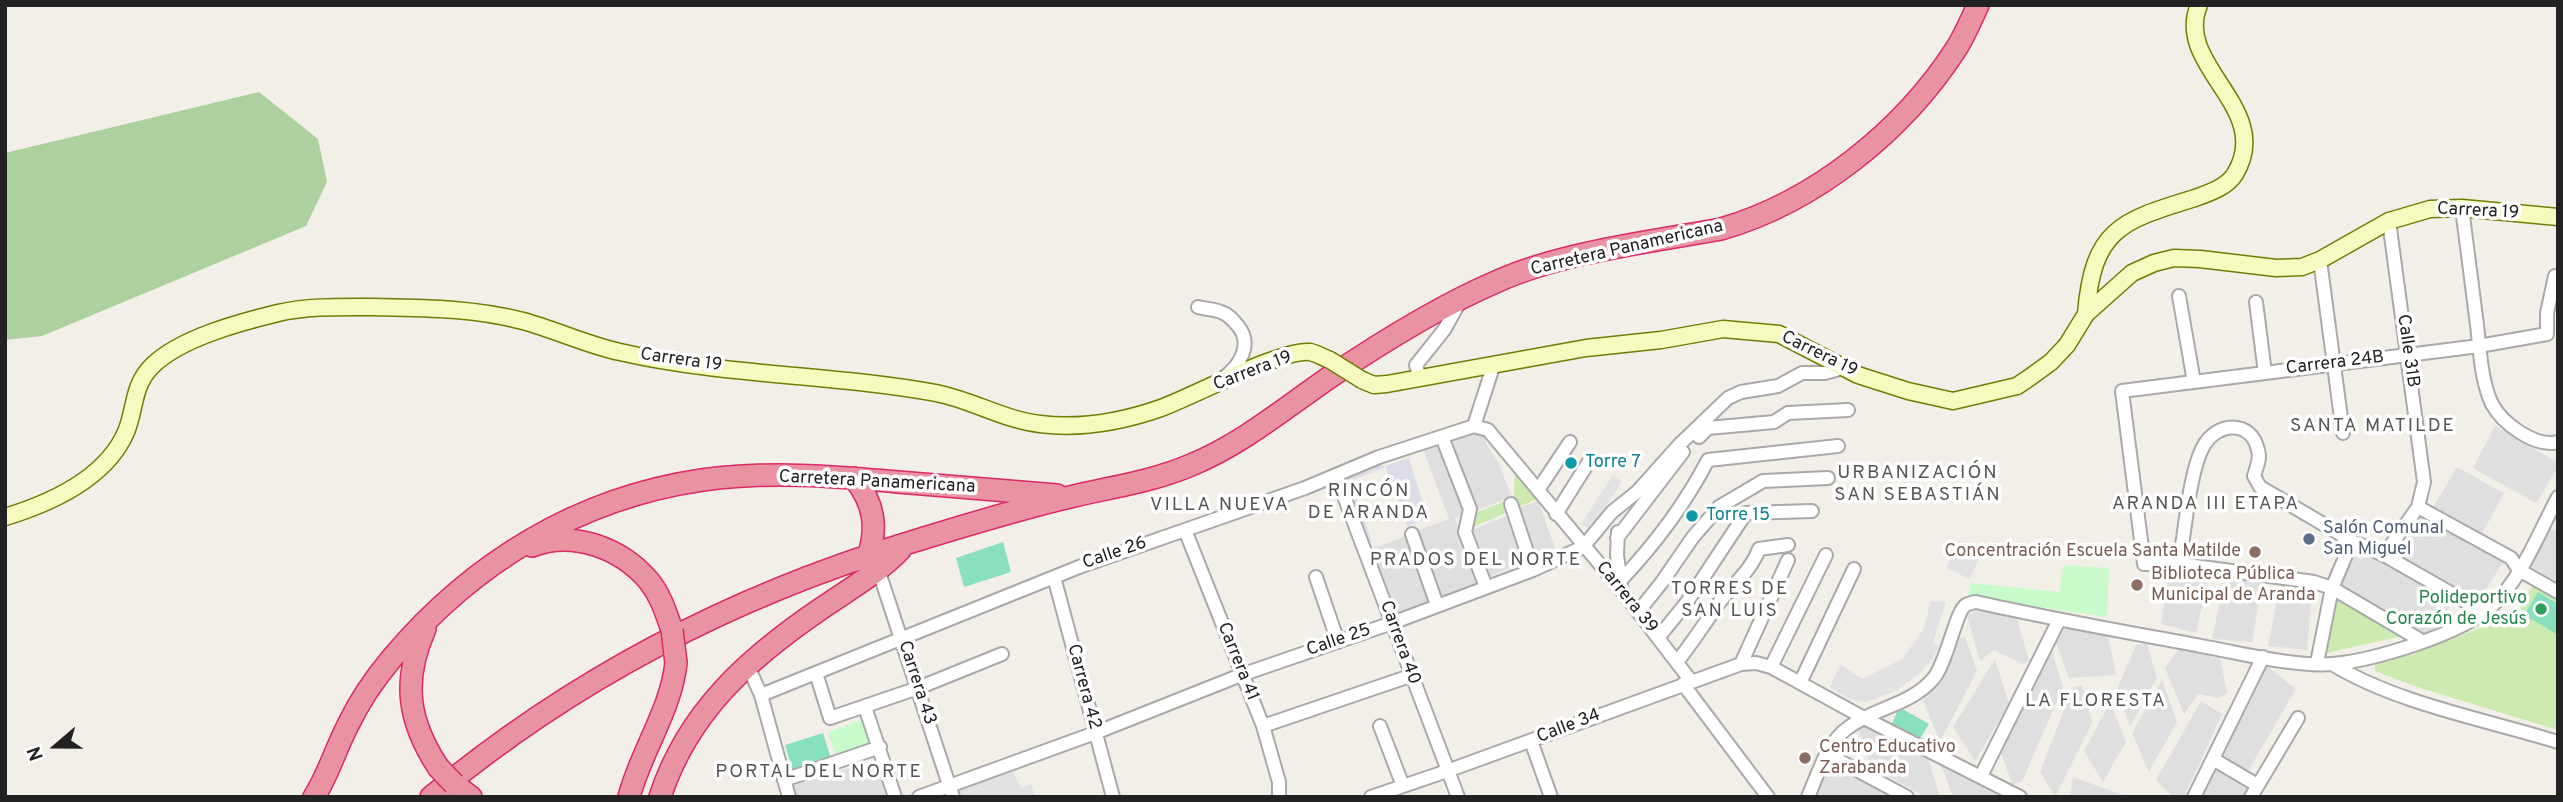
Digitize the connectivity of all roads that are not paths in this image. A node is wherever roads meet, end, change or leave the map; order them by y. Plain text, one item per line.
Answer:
1 (1978, 5) edge
2 (2199, 5) edge
3 (2462, 208) junction
4 (2558, 217) edge
5 (2389, 221) junction
6 (2320, 260) junction
7 (2555, 276) dead end
8 (2179, 296) dead end
9 (1461, 300) junction
10 (2256, 302) dead end
11 (1198, 307) dead end
12 (2086, 314) junction
13 (2479, 346) junction
14 (2408, 355) junction
15 (2335, 364) junction
16 (1493, 366) junction
17 (1843, 368) junction
18 (2264, 373) junction
19 (1420, 379) junction
20 (2194, 382) junction
21 (1200, 393) junction
22 (1848, 410) dead end
23 (1474, 426) junction
24 (2343, 433) dead end
25 (1442, 437) junction
26 (1570, 442) dead end
27 (2558, 442) edge
28 (1839, 446) dead end
29 (1590, 460) dead end
30 (1336, 475) junction
31 (854, 478) junction
32 (1828, 478) dead end
33 (1538, 491) junction
34 (1637, 492) junction
35 (1073, 496) junction
36 (2558, 497) edge
37 (1511, 504) dead end
38 (2418, 507) junction
39 (1812, 511) dead end
40 (1556, 514) junction
41 (5, 517) edge
42 (1185, 530) junction
43 (1412, 534) dead end
44 (1617, 538) junction
45 (2352, 541) junction
46 (1788, 545) dead end
47 (1583, 547) junction
48 (1826, 555) dead end
49 (2384, 555) junction
50 (1788, 560) dead end
51 (873, 563) junction
52 (2179, 564) junction
53 (1854, 569) dead end
54 (483, 570) junction
55 (1533, 570) junction
56 (2519, 570) junction
57 (1054, 577) junction
58 (1316, 577) dead end
59 (1621, 585) junction
60 (1486, 587) junction
61 (2332, 588) junction
62 (2558, 592) edge
63 (1437, 605) junction
64 (436, 609) junction
65 (1638, 612) junction
66 (2484, 612) junction
67 (2059, 620) junction
68 (1392, 623) junction
69 (1658, 638) junction
70 (902, 639) junction
71 (2422, 641) junction
72 (1338, 642) junction
73 (1002, 654) dead end
74 (2263, 657) junction
75 (1677, 662) junction
76 (2317, 663) junction
77 (747, 664) junction
78 (1741, 664) junction
79 (2332, 664) junction
80 (1771, 667) junction
81 (816, 673) junction
82 (1241, 675) junction
83 (1410, 676) junction
84 (1687, 682) junction
85 (1800, 683) junction
86 (918, 688) junction
87 (761, 695) junction
88 (865, 707) junction
89 (2298, 718) dead end
90 (1866, 719) junction
91 (1263, 726) junction
92 (1380, 726) dead end
93 (1095, 733) junction
94 (1531, 741) junction
95 (2558, 742) edge
96 (880, 747) junction
97 (1827, 754) junction
98 (2213, 759) junction
99 (1447, 771) junction
100 (1980, 776) junction
101 (784, 780) junction
102 (2258, 785) junction
103 (1404, 786) junction
104 (463, 790) edge
105 (951, 791) edge
106 (316, 795) edge
107 (1283, 795) edge
108 (431, 797) edge
109 (629, 797) edge
110 (660, 797) edge
111 (789, 797) edge
112 (895, 797) edge
113 (919, 797) edge
114 (1113, 797) edge
115 (1371, 797) edge
116 (1458, 797) edge
117 (1551, 797) edge
118 (1768, 797) edge
119 (1808, 797) edge
120 (1907, 797) edge
121 (2020, 797) edge
122 (2194, 797) edge
123 (2251, 797) edge

1 - 9 highway, Carretera Panamericana
2 - 12 street
3 - 4 street, Carrera 19
3 - 5 street, Carrera 19
3 - 13 street
5 - 6 street, Carrera 19
5 - 14 street, Calle 31B
6 - 12 street, Carrera 19
6 - 15 street
7 - 13 street, Carrera 24B
8 - 20 street
9 - 19 street
9 - 35 highway, Carretera Panamericana
10 - 18 street
11 - 21 street
12 - 17 street, Carrera 19
13 - 14 street, Carrera 24B
13 - 27 street
14 - 15 street, Carrera 24B
14 - 38 street, Calle 31B
15 - 18 street, Carrera 24B
15 - 24 street
16 - 17 street, Carrera 19
16 - 19 street, Carrera 19
16 - 23 street
17 - 34 street
18 - 20 street, Carrera 24B
19 - 21 street, Carrera 19, bridge
20 - 52 street, Carrera 24B
21 - 41 street, Carrera 19
22 - 44 street
23 - 25 street, Calle 26
23 - 33 street, Carrera 39
25 - 30 street, Calle 26
25 - 60 street
26 - 33 street
28 - 59 street
29 - 40 street
30 - 42 street, Calle 26
30 - 68 street, Carrera 40
31 - 35 highway, Carretera Panamericana
31 - 51 highway
31 - 54 highway, Carretera Panamericana
32 - 65 street
33 - 40 street, Carrera 39
34 - 44 street
34 - 47 street
35 - 51 highway, Carretera Panamericana
36 - 56 street
37 - 55 street
38 - 49 street
38 - 56 street
39 - 69 street
40 - 47 street, Carrera 39
42 - 57 street, Calle 26
42 - 82 street, Carrera 41
43 - 63 street
44 - 59 street
45 - 49 street
45 - 52 street
45 - 61 street
46 - 75 street
47 - 55 street, Calle 25
47 - 59 street, Carrera 39
48 - 80 street
49 - 66 street
50 - 78 street
51 - 70 street, Carrera 43
51 - 77 highway
51 - 108 highway, Carretera Panamericana
52 - 61 street
53 - 85 street
54 - 64 highway, Carretera Panamericana
54 - 109 highway, bridge
55 - 60 street, Calle 25
56 - 62 street
56 - 66 street
57 - 70 street, Calle 26
57 - 93 street, Carrera 42
58 - 72 street
59 - 65 street, Carrera 39
60 - 63 street, Calle 25
61 - 71 street
61 - 76 street
63 - 68 street, Calle 25
64 - 104 highway, bridge
64 - 106 highway, Carretera Panamericana
65 - 69 street, Carrera 39
66 - 71 street
67 - 74 street
67 - 90 street
67 - 100 street
68 - 72 street, Calle 25
68 - 83 street, Carrera 40
69 - 75 street, Carrera 39
70 - 81 street, Calle 26
70 - 86 street, Carrera 43
71 - 79 street
72 - 82 street, Calle 25
73 - 86 street
74 - 76 street
74 - 98 street
75 - 84 street, Carrera 39
76 - 79 street
77 - 87 street
77 - 110 highway
78 - 80 street
78 - 84 street, Calle 34
79 - 95 street
80 - 85 street
81 - 87 street, Calle 26
81 - 88 street
82 - 91 street, Carrera 41
82 - 93 street, Calle 25
83 - 91 street
83 - 99 street, Carrera 40
84 - 94 street, Calle 34
84 - 118 street, Carrera 39
85 - 90 street
86 - 88 street
86 - 105 street, Carrera 43
87 - 101 street
88 - 96 street
89 - 102 street
90 - 97 street
90 - 100 street
91 - 107 street, Carrera 41
92 - 103 street
93 - 105 street, Calle 25
93 - 114 street, Carrera 42
94 - 99 street, Calle 34
94 - 117 street
96 - 101 street
96 - 112 street
97 - 119 street
97 - 120 street
98 - 102 street
98 - 122 street
99 - 103 street, Calle 34
99 - 116 street
100 - 121 street
101 - 111 street
102 - 123 street
103 - 115 street, Calle 34
105 - 113 street, Calle 25

